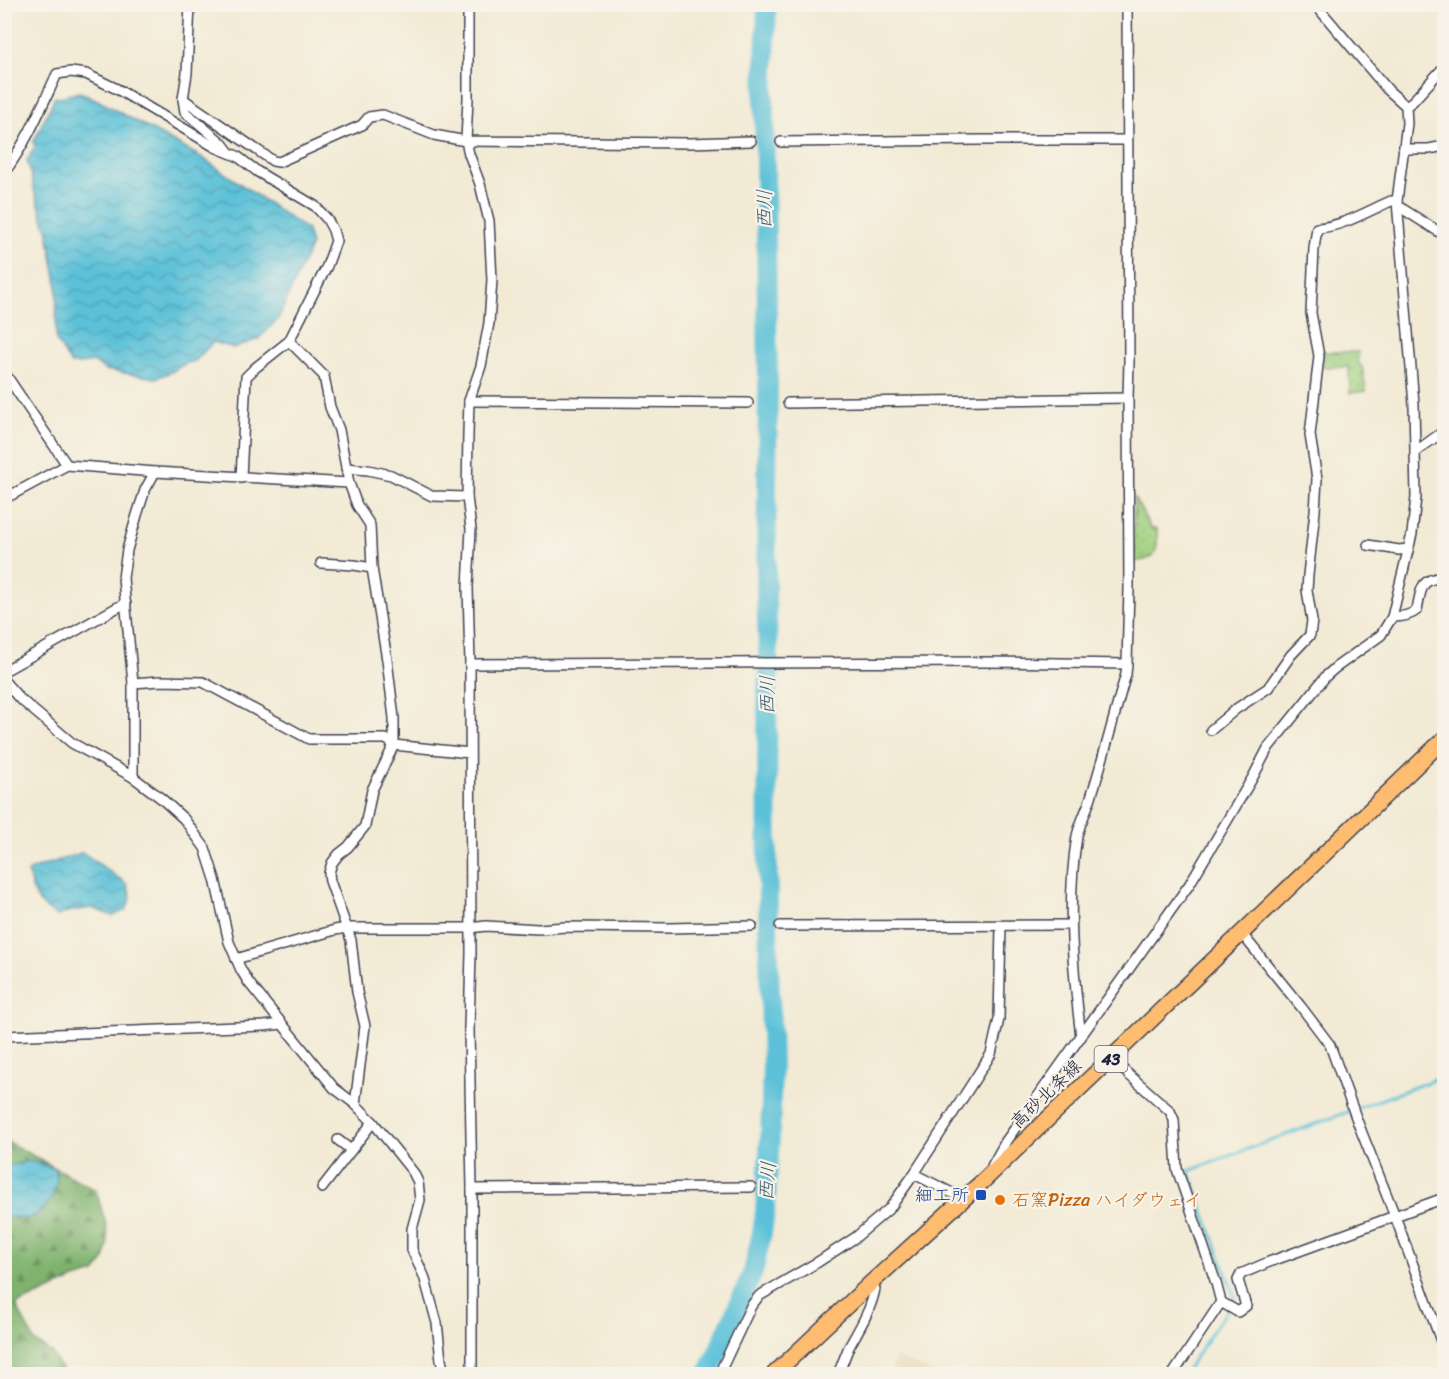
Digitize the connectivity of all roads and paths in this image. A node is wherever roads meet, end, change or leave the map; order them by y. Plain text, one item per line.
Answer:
1 (190, 4) edge
2 (468, 4) edge
3 (1127, 4) edge
4 (1315, 4) edge
5 (1444, 67) edge
6 (183, 99) junction
7 (1406, 106) junction
8 (1127, 140) junction
9 (466, 141) junction
10 (751, 141) dead end
11 (781, 142) dead end
12 (1444, 146) edge
13 (1405, 149) junction
14 (229, 153) junction
15 (4, 173) edge
16 (1398, 203) junction
17 (1444, 235) edge
18 (289, 341) junction
19 (4, 372) edge
20 (1128, 398) junction
21 (469, 401) junction
22 (748, 403) dead end
23 (788, 403) dead end
24 (1444, 431) edge
25 (1415, 452) junction
26 (67, 465) junction
27 (346, 468) junction
28 (155, 472) junction
29 (241, 478) junction
30 (350, 483) junction
31 (467, 497) junction
32 (4, 499) edge
33 (1368, 545) dead end
34 (1408, 549) junction
35 (321, 563) dead end
36 (372, 568) junction
37 (1444, 578) edge
38 (126, 604) junction
39 (1392, 617) junction
40 (470, 664) junction
41 (1126, 664) junction
42 (4, 671) edge
43 (4, 681) edge
44 (133, 683) junction
45 (1211, 730) dead end
46 (1444, 739) edge
47 (394, 745) junction
48 (470, 753) junction
49 (133, 777) junction
50 (1071, 925) junction
51 (752, 926) dead end
52 (1001, 926) junction
53 (780, 927) dead end
54 (347, 928) junction
55 (470, 928) junction
56 (1242, 934) junction
57 (236, 959) junction
58 (282, 1024) junction
59 (4, 1036) edge
60 (1081, 1036) junction
61 (1111, 1059) junction
62 (355, 1104) junction
63 (373, 1122) junction
64 (338, 1140) dead end
65 (351, 1150) junction
66 (914, 1174) junction
67 (982, 1182) junction
68 (751, 1187) dead end
69 (322, 1188) dead end
70 (472, 1189) junction
71 (1444, 1198) edge
72 (964, 1199) junction
73 (1395, 1216) junction
74 (871, 1283) junction
75 (1221, 1302) junction
76 (1444, 1349) edge
77 (444, 1374) edge
78 (472, 1374) edge
79 (719, 1374) edge
80 (774, 1374) edge
81 (838, 1374) edge
82 (1173, 1374) edge

1 - 6 street
2 - 9 street
3 - 8 street
4 - 7 street
5 - 7 street
6 - 9 street
6 - 14 street
7 - 13 street
8 - 11 street
8 - 20 street
9 - 10 street
9 - 21 street
12 - 13 street
13 - 16 street
14 - 15 street
14 - 18 street
16 - 17 street
16 - 25 street
16 - 45 street
18 - 27 street
18 - 29 street
19 - 26 street
20 - 23 street
20 - 41 street
21 - 22 street
21 - 31 street
24 - 25 street
25 - 34 street
26 - 28 street
26 - 32 street
27 - 30 street
27 - 31 street
28 - 29 street
28 - 38 street
29 - 30 street
30 - 36 street
31 - 40 street
33 - 34 street
34 - 39 street
35 - 36 street
36 - 47 street
37 - 39 street
38 - 42 street
38 - 44 street
39 - 60 street
40 - 41 street
40 - 48 street
41 - 50 street
43 - 49 street
44 - 47 street
44 - 49 street
46 - 56 main road, 高砂北条線 / 43
47 - 48 street
47 - 54 street
48 - 55 street
49 - 57 street
50 - 52 street
50 - 60 street
51 - 55 street
52 - 53 street
52 - 66 street
54 - 55 street
54 - 57 street
54 - 62 street
55 - 70 street
56 - 61 main road, 高砂北条線 / 43
56 - 73 street
57 - 58 street
58 - 59 street
58 - 62 street
60 - 67 street
61 - 67 main road, 高砂北条線 / 43
61 - 75 street
62 - 63 street
63 - 65 street
63 - 77 street
64 - 65 street
65 - 69 street
66 - 72 street
66 - 79 street
67 - 72 main road, 高砂北条線 / 43
68 - 70 street
70 - 78 street
71 - 73 street
72 - 74 main road, 高砂北条線 / 43
73 - 75 street
73 - 76 street
74 - 80 main road, 高砂北条線 / 43
74 - 81 street
75 - 82 street

